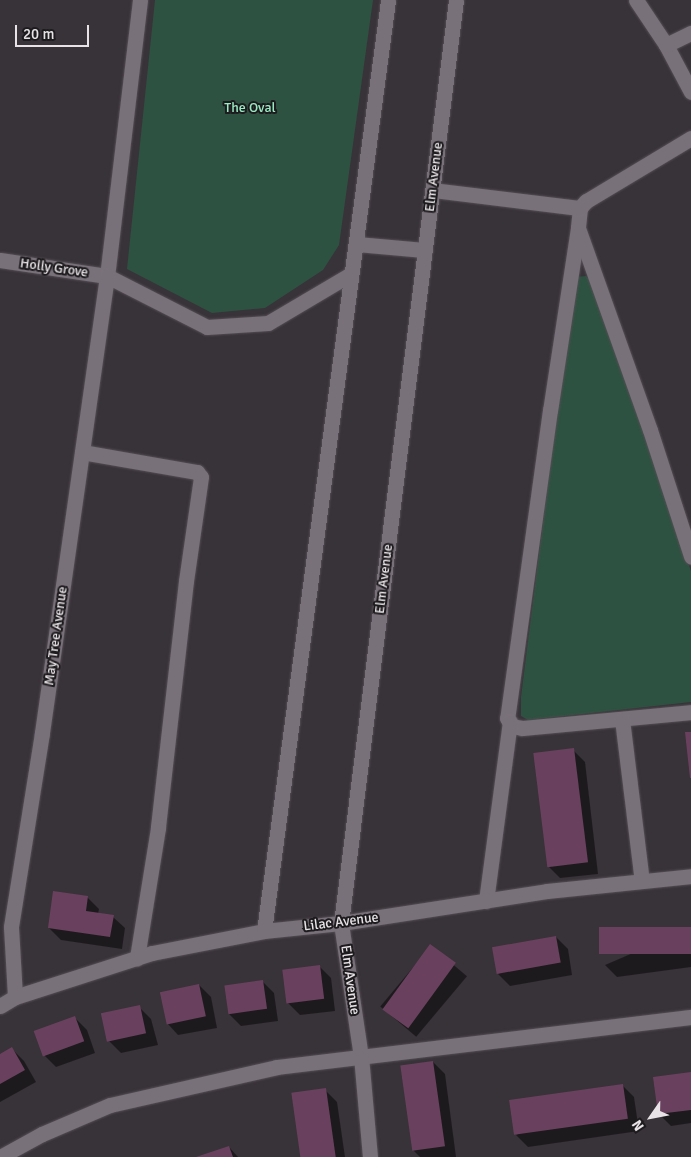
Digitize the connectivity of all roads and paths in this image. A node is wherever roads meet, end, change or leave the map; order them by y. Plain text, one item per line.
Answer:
1 (140, 0) edge
2 (388, 0) edge
3 (456, 0) edge
4 (636, 0) edge
5 (691, 33) edge
6 (666, 45) junction
7 (691, 92) edge
8 (691, 138) edge
9 (433, 190) junction
10 (580, 208) junction
11 (578, 228) junction
12 (356, 244) junction
13 (425, 250) junction
14 (0, 260) edge
15 (351, 274) junction
16 (107, 276) junction
17 (82, 452) junction
18 (691, 556) edge
19 (691, 712) edge
20 (622, 719) junction
21 (510, 722) junction
22 (691, 876) edge
23 (642, 881) junction
24 (486, 901) junction
25 (341, 923) junction
26 (264, 931) junction
27 (137, 958) junction
28 (15, 997) junction
29 (0, 1006) edge
30 (691, 1017) edge
31 (361, 1057) junction
32 (0, 1157) edge
33 (370, 1157) edge

1 - 16 street
2 - 12 street
3 - 9 street, Elm Avenue
4 - 6 street
5 - 6 street
6 - 7 street
8 - 10 street
9 - 10 street
9 - 13 street, Elm Avenue
10 - 11 street
11 - 18 street
11 - 21 street
12 - 13 street
12 - 15 street
13 - 25 street, Elm Avenue
14 - 16 street, Holly Grove
15 - 16 street
15 - 26 street
16 - 17 street, May Tree Avenue
17 - 27 street
17 - 28 street, May Tree Avenue
19 - 20 street
20 - 21 street
20 - 23 street
21 - 24 street
22 - 23 street, Lilac Avenue
23 - 24 street, Lilac Avenue
24 - 25 street, Lilac Avenue
25 - 26 street, Lilac Avenue
25 - 31 street, Elm Avenue
26 - 27 street, Lilac Avenue
27 - 28 street, Lilac Avenue
28 - 29 street, Lilac Avenue
30 - 31 street
31 - 32 street
31 - 33 street, Elm Avenue

